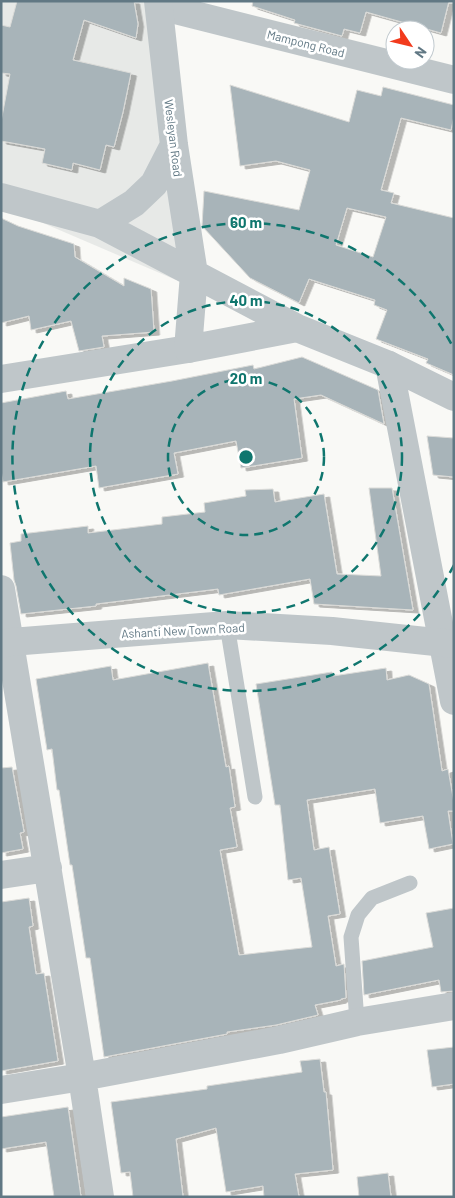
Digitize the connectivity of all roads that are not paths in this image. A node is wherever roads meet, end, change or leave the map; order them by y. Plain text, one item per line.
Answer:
1 (159, 4) edge
2 (454, 80) edge
3 (174, 145) junction
4 (1, 197) edge
5 (100, 224) junction
6 (194, 274) junction
7 (297, 328) junction
8 (188, 349) junction
9 (389, 365) junction
10 (1, 379) edge
11 (454, 397) edge
12 (1, 589) edge
13 (227, 625) junction
14 (6, 643) edge
15 (448, 643) edge
16 (454, 701) edge
17 (255, 797) dead end
18 (48, 868) junction
19 (1, 876) edge
20 (410, 883) dead end
21 (454, 1006) edge
22 (357, 1022) junction
23 (82, 1077) junction
24 (1, 1090) edge
25 (100, 1197) edge

1 - 2 street, Mampong Road
1 - 3 street, Wesleyan Road
3 - 5 street
3 - 6 street, Wesleyan Road
4 - 5 street
5 - 6 street
6 - 7 street
6 - 8 street, Wesleyan Road
7 - 8 street
7 - 9 street
8 - 10 street
9 - 11 street
9 - 15 street
12 - 14 street
13 - 14 street, Ashanti New Town Road
13 - 15 street, Ashanti New Town Road
13 - 17 lane
14 - 18 street
15 - 16 street
18 - 19 street
18 - 23 street
20 - 22 lane
21 - 22 street
22 - 23 street
23 - 24 street
23 - 25 street

